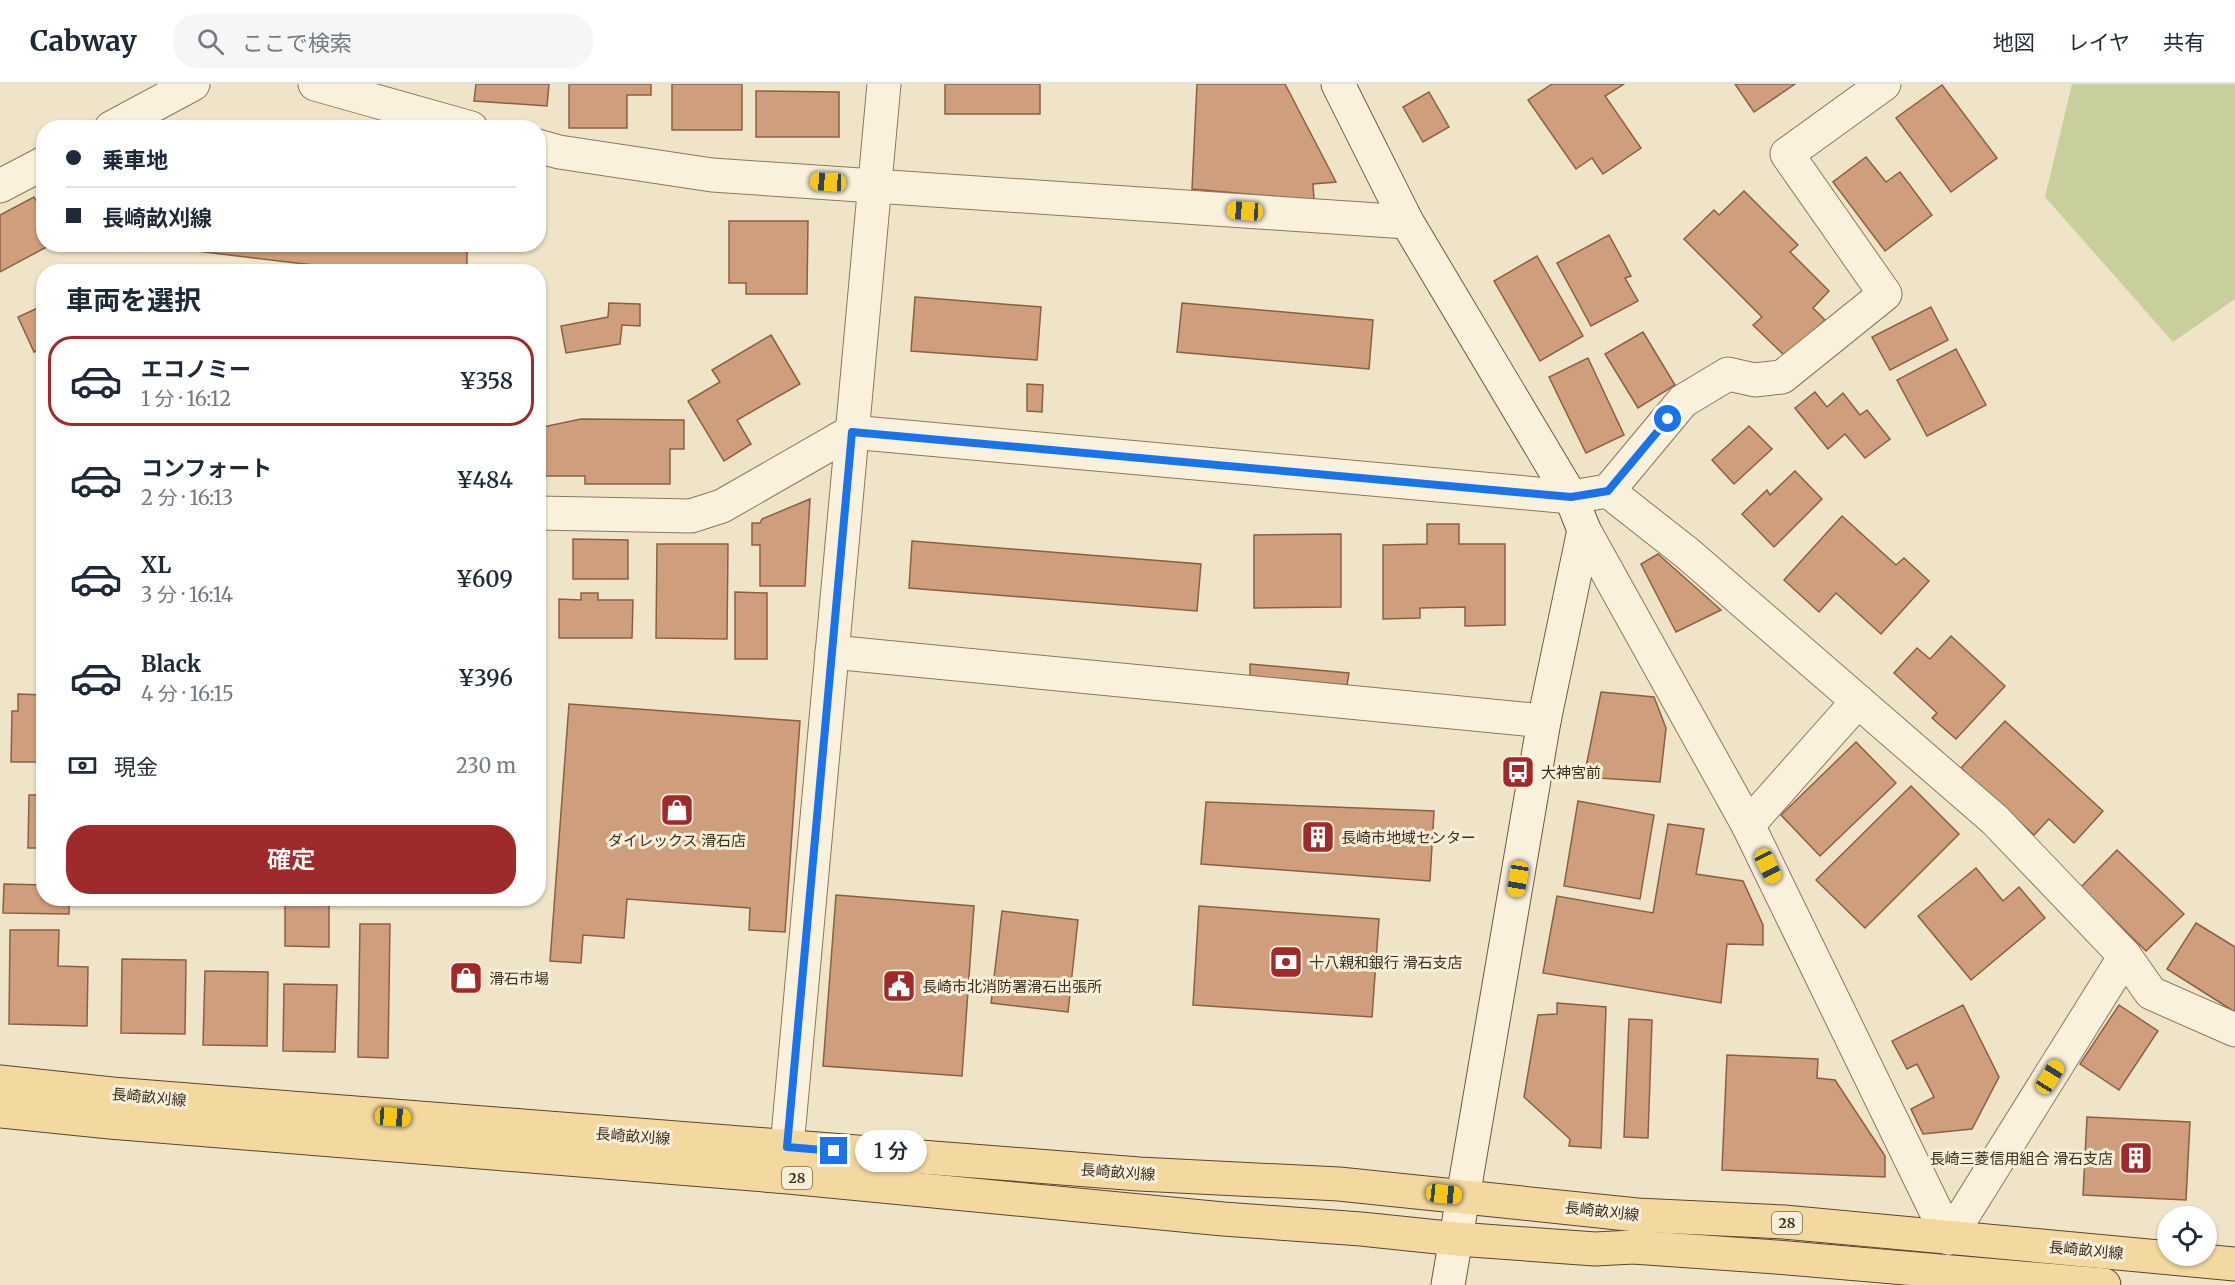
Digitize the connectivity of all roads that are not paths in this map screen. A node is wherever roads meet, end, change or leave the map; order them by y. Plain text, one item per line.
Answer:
1 (193, 84) edge
2 (315, 84) edge
3 (884, 84) edge
4 (1338, 84) edge
5 (1884, 84) edge
6 (126, 120) edge
7 (443, 120) edge
8 (546, 148) edge
9 (36, 167) edge
10 (874, 185) junction
11 (0, 186) edge
12 (1407, 222) junction
13 (852, 432) junction
14 (1608, 491) junction
15 (1571, 497) junction
16 (546, 513) edge
17 (1584, 530) junction
18 (832, 652) junction
19 (1858, 700) junction
20 (1544, 721) junction
21 (1748, 825) junction
22 (2125, 956) junction
23 (2235, 1030) edge
24 (0, 1082) edge
25 (0, 1111) edge
26 (787, 1147) junction
27 (1465, 1196) junction
28 (1949, 1238) junction
29 (1457, 1239) junction
30 (2235, 1264) edge
31 (1448, 1285) edge
32 (2103, 1285) edge

1 - 6 street
2 - 7 street
3 - 10 street
4 - 12 street
5 - 14 street
8 - 10 street
9 - 11 street
10 - 12 street
10 - 13 street
12 - 15 street
13 - 15 street
13 - 16 street
13 - 18 street
14 - 15 street
14 - 19 street
15 - 17 street
17 - 20 street
17 - 21 street
18 - 20 street
18 - 26 street
19 - 21 street
19 - 22 street
20 - 27 street
21 - 28 street
22 - 23 street
22 - 28 street
24 - 26 main road, 長崎畝刈線 / 28
25 - 29 main road, 長崎畝刈線 / 28
26 - 27 main road, 長崎畝刈線 / 28
27 - 28 main road, 長崎畝刈線 / 28
27 - 29 street
28 - 30 main road, 長崎畝刈線 / 28
29 - 31 street
29 - 32 main road, 長崎畝刈線 / 28

